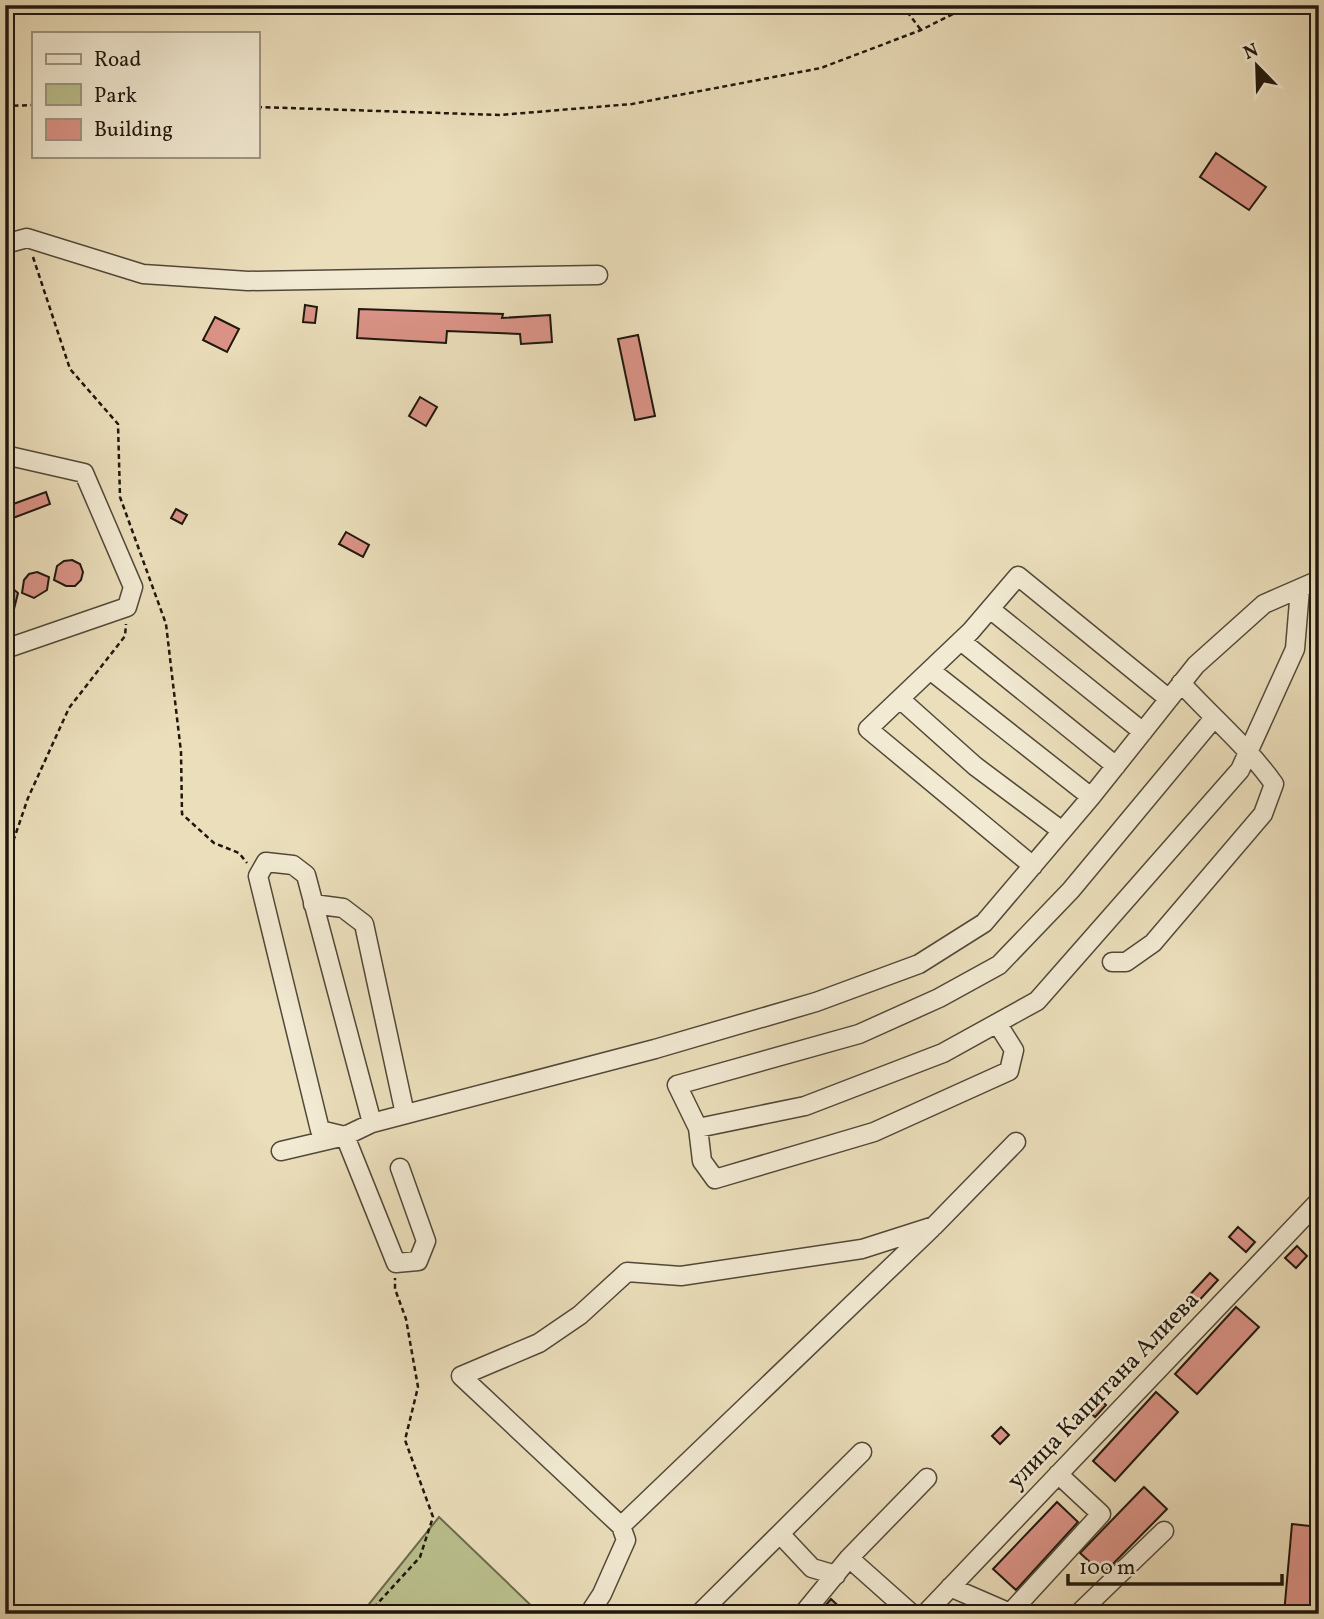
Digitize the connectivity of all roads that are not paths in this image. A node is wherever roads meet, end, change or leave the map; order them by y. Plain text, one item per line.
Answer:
1 (5, 244) edge
2 (598, 275) dead end
3 (5, 455) edge
4 (1319, 580) edge
5 (1300, 589) junction
6 (990, 609) junction
7 (961, 641) junction
8 (5, 649) edge
9 (930, 670) junction
10 (1181, 683) junction
11 (900, 699) junction
12 (1169, 699) junction
13 (1213, 718) junction
14 (1143, 732) junction
15 (1250, 750) junction
16 (1116, 766) junction
17 (1091, 797) junction
18 (1062, 831) junction
19 (1033, 866) junction
20 (313, 904) junction
21 (1112, 962) dead end
22 (997, 1023) junction
23 (405, 1114) junction
24 (372, 1123) junction
25 (698, 1128) junction
26 (345, 1136) junction
27 (1016, 1142) dead end
28 (281, 1151) dead end
29 (400, 1168) dead end
30 (1319, 1201) edge
31 (933, 1226) junction
32 (862, 1452) dead end
33 (1058, 1474) junction
34 (927, 1478) dead end
35 (621, 1525) junction
36 (1164, 1531) dead end
37 (781, 1535) junction
38 (849, 1558) junction
39 (836, 1575) junction
40 (950, 1587) junction
41 (589, 1614) edge
42 (699, 1614) edge
43 (803, 1614) edge
44 (912, 1614) edge
45 (926, 1614) edge
46 (1078, 1614) edge

1 - 2 street
3 - 8 street
4 - 5 street
5 - 10 street
5 - 15 street
6 - 7 street
6 - 12 street
6 - 14 street
7 - 9 street
7 - 16 street
9 - 11 street
9 - 17 street
10 - 12 street
10 - 13 street
11 - 18 street
11 - 19 street
12 - 14 street
13 - 15 street
13 - 25 street
14 - 16 street
15 - 21 street
15 - 22 street
16 - 17 street
17 - 18 street
18 - 19 street
19 - 23 street
20 - 23 street
20 - 24 street
20 - 26 street
22 - 25 street
22 - 25 street
23 - 24 street
24 - 26 street
26 - 28 street
26 - 29 street
27 - 31 street
30 - 33 street, улица Капитана Алиева
31 - 35 street
31 - 35 street
32 - 37 street
33 - 40 street, улица Капитана Алиева
33 - 40 street
34 - 38 street
35 - 41 street
36 - 46 street
37 - 39 street
37 - 42 street
38 - 39 street
38 - 44 street
39 - 43 street
40 - 45 street, улица Капитана Алиева

